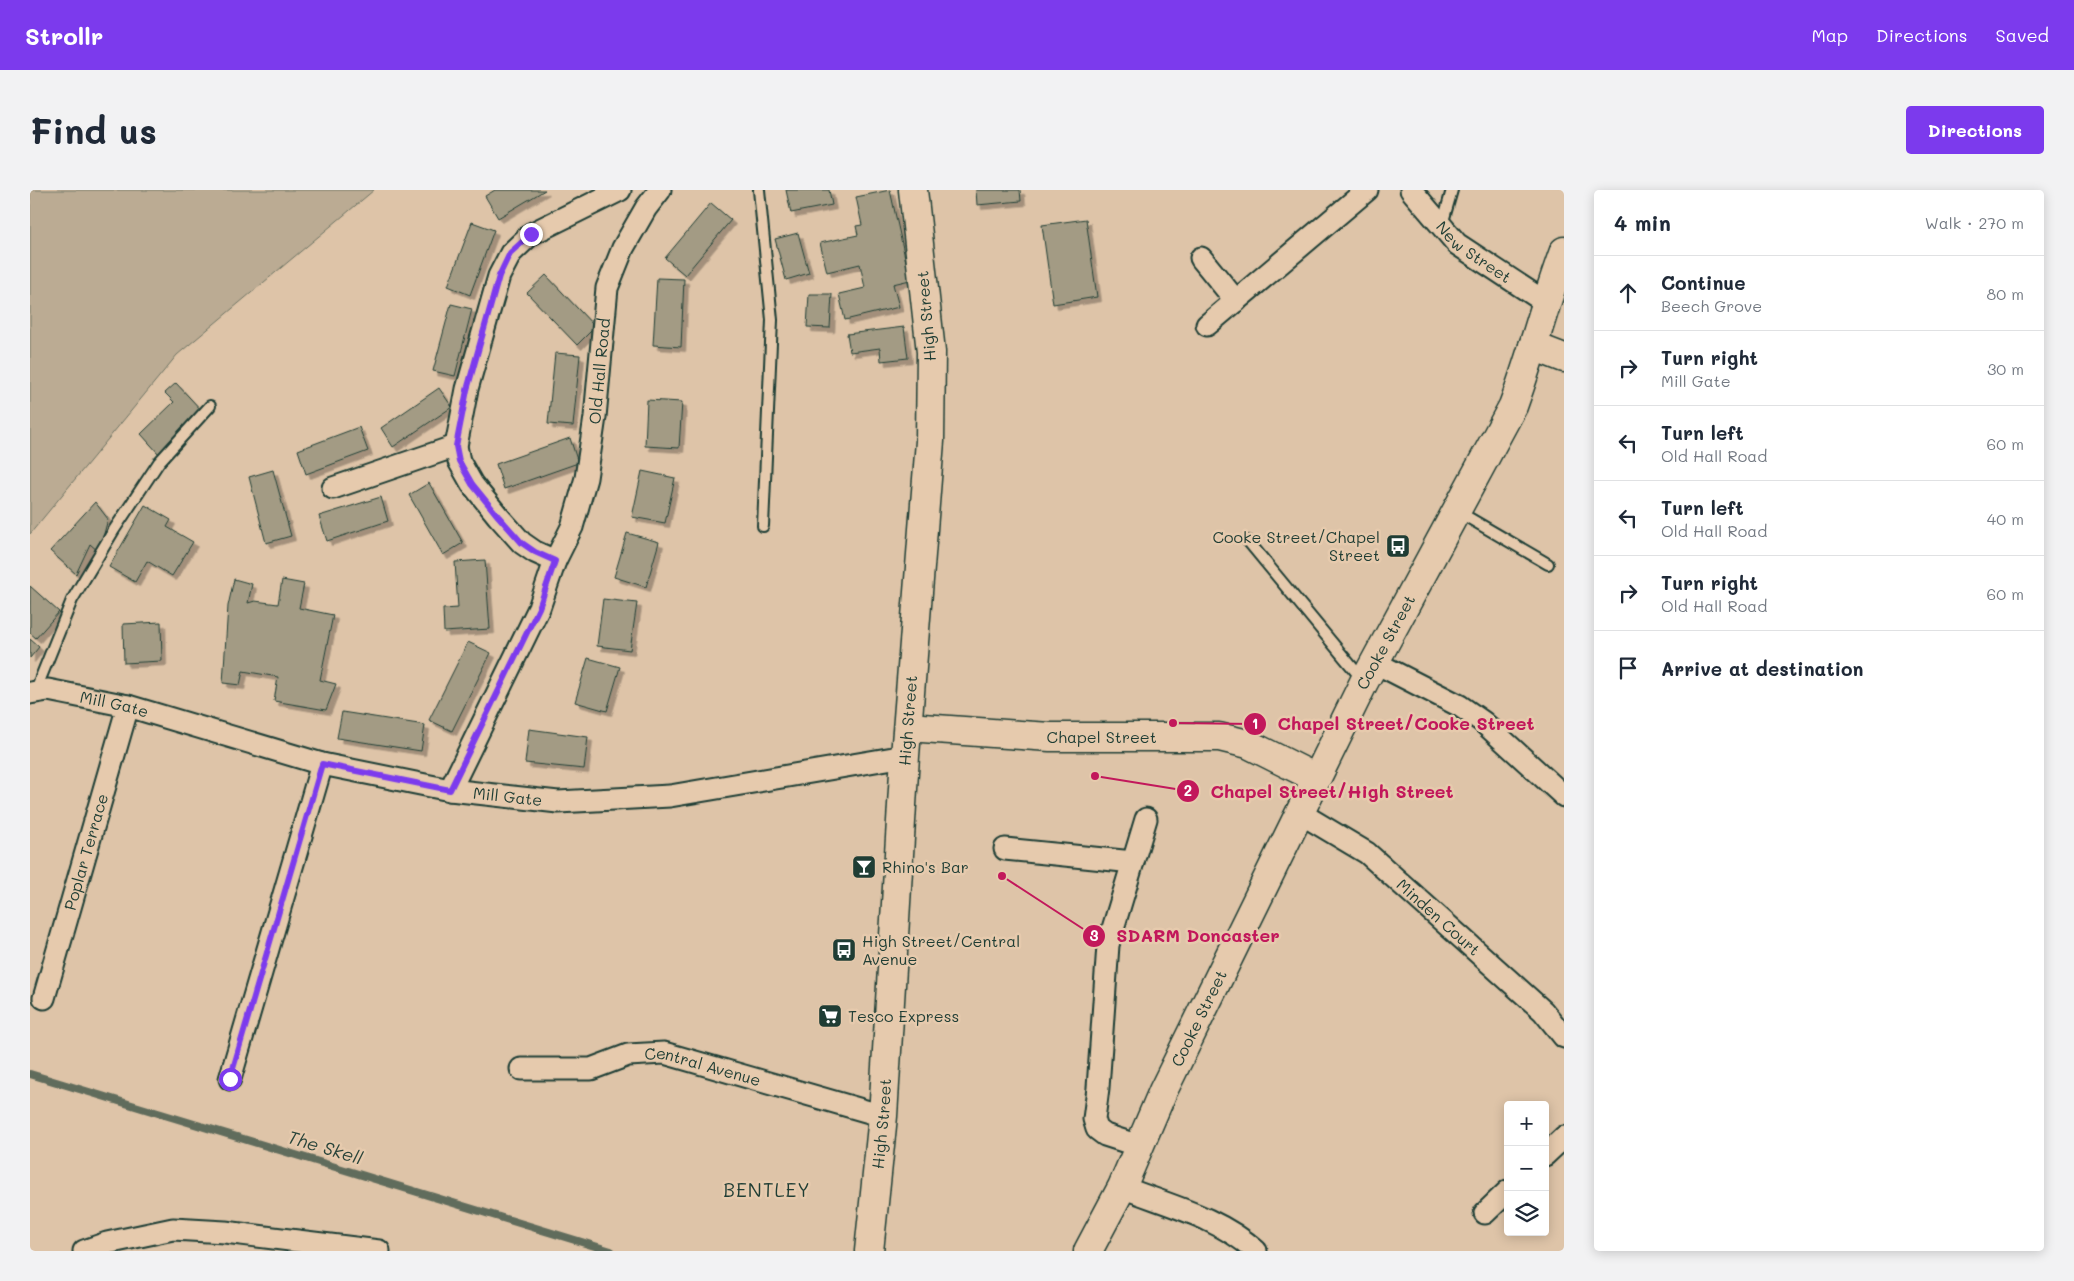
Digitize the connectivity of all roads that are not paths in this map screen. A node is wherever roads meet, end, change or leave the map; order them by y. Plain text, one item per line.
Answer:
1 (620, 190) edge
2 (660, 190) edge
3 (759, 190) edge
4 (913, 190) edge
5 (1367, 190) edge
6 (1411, 190) edge
7 (1452, 190) edge
8 (1442, 226) junction
9 (1564, 251) edge
10 (1201, 258) dead end
11 (1236, 301) junction
12 (1545, 302) junction
13 (1206, 325) dead end
14 (1533, 346) junction
15 (1564, 358) edge
16 (210, 406) dead end
17 (456, 446) junction
18 (333, 488) dead end
19 (1456, 511) junction
20 (763, 526) dead end
21 (1248, 541) dead end
22 (555, 561) junction
23 (1548, 564) dead end
24 (1369, 672) junction
25 (33, 693) edge
26 (128, 706) junction
27 (908, 728) junction
28 (905, 756) junction
29 (322, 764) junction
30 (1316, 778) junction
31 (450, 790) junction
32 (1564, 796) edge
33 (1300, 813) junction
34 (1146, 819) dead end
35 (1005, 849) dead end
36 (1133, 862) junction
37 (44, 998) dead end
38 (1564, 1037) edge
39 (521, 1069) dead end
40 (230, 1079) dead end
41 (883, 1116) junction
42 (1564, 1136) edge
43 (1138, 1146) junction
44 (1549, 1151) edge
45 (1122, 1187) junction
46 (1504, 1195) edge
47 (1485, 1213) dead end
48 (84, 1251) edge
49 (379, 1251) edge
50 (869, 1251) edge
51 (1088, 1251) edge
52 (1256, 1251) edge

1 - 17 street
2 - 22 street, Old Hall Road
3 - 20 lane
4 - 27 main road, High Street
5 - 11 street
6 - 8 street, New Street
7 - 8 lane
8 - 12 street, New Street
9 - 12 main road, Cooke Street
10 - 11 street
11 - 13 street
12 - 14 main road, Cooke Street
14 - 15 main road
14 - 19 main road, Cooke Street
16 - 25 lane
17 - 18 street
17 - 22 street
19 - 23 lane
19 - 24 main road, Cooke Street
21 - 24 lane
22 - 31 street, Old Hall Road
24 - 30 main road, Cooke Street
24 - 32 street
25 - 26 street, Mill Gate
26 - 29 street, Mill Gate
26 - 37 street, Poplar Terrace
27 - 28 main road, High Street
27 - 30 main road, Chapel Street
28 - 31 street, Mill Gate
28 - 41 main road, High Street
29 - 31 street, Mill Gate
29 - 40 street
30 - 33 main road, Cooke Street
33 - 38 street, Minden Court
33 - 43 main road, Cooke Street
34 - 36 street
35 - 36 street
36 - 43 street
39 - 41 street, Central Avenue
41 - 50 main road, High Street
42 - 44 street
43 - 45 main road, Cooke Street
45 - 51 main road, Cooke Street
45 - 52 street
46 - 47 street
48 - 49 street

